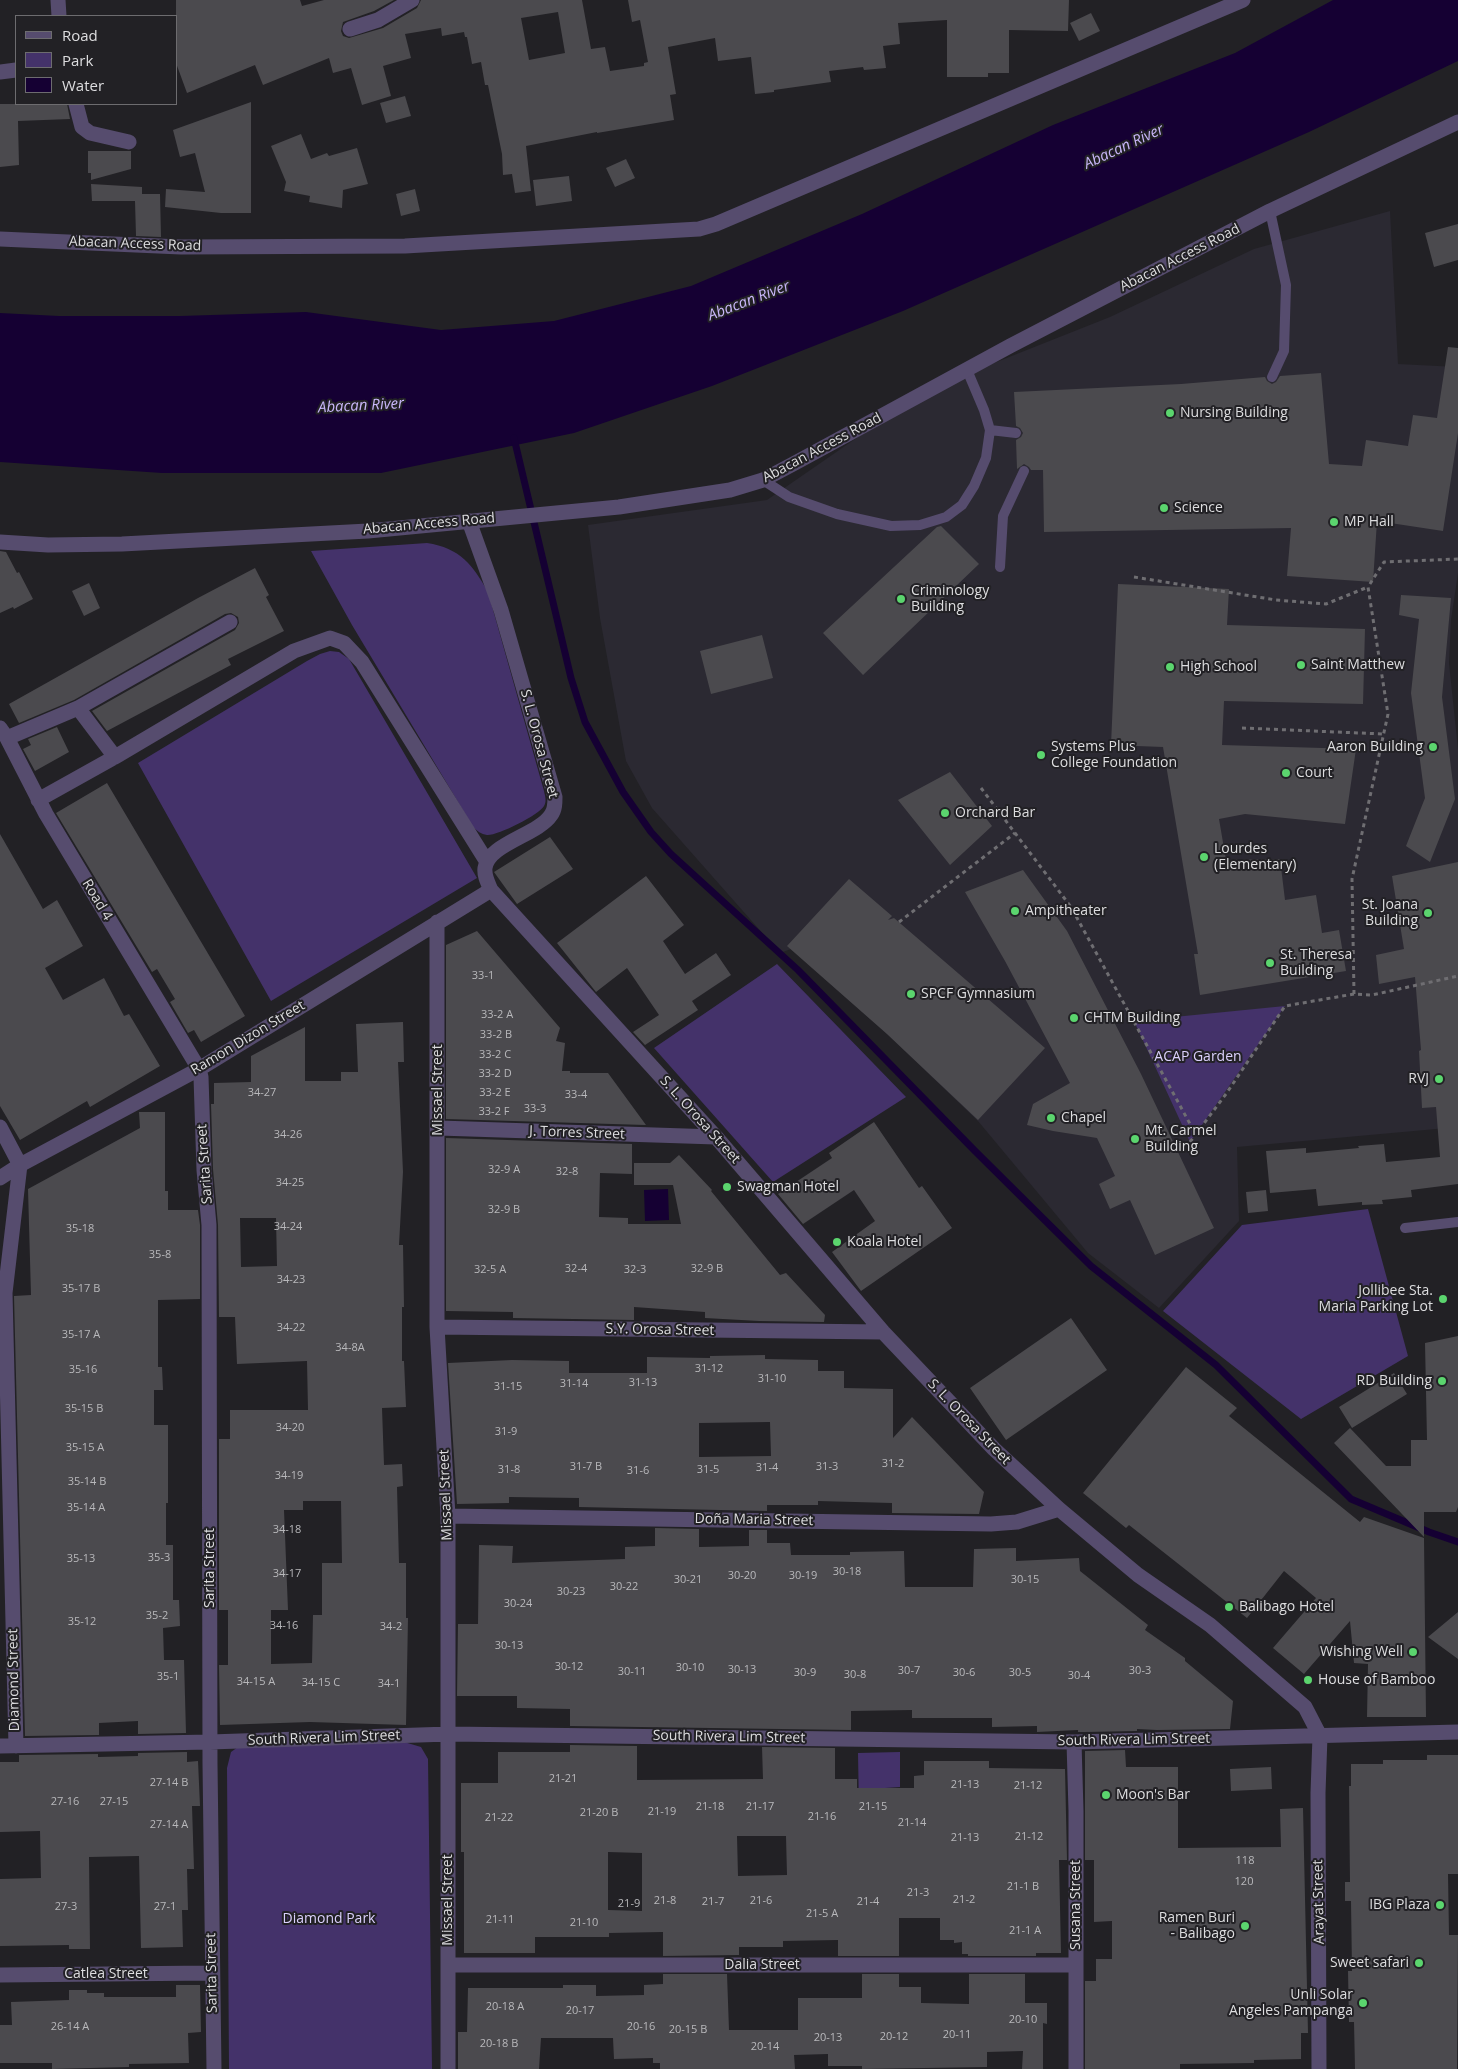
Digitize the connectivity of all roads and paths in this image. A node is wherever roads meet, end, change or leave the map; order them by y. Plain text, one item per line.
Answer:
1 (58, 0) edge
2 (412, 0) edge
3 (1243, 0) edge
4 (59, 15) edge
5 (350, 29) dead end
6 (15, 70) edge
7 (0, 72) edge
8 (76, 105) edge
9 (1458, 122) edge
10 (129, 142) dead end
11 (1270, 211) junction
12 (0, 239) edge
13 (967, 370) junction
14 (1272, 377) dead end
15 (990, 430) junction
16 (1016, 433) dead end
17 (1024, 471) dead end
18 (763, 480) junction
19 (469, 521) junction
20 (0, 542) edge
21 (1458, 559) edge
22 (1000, 568) dead end
23 (1134, 577) dead end
24 (1368, 587) junction
25 (230, 622) dead end
26 (78, 708) junction
27 (1242, 728) dead end
28 (4, 733) edge
29 (1384, 734) junction
30 (115, 757) junction
31 (981, 788) dead end
32 (38, 800) junction
33 (1015, 832) junction
34 (487, 862) junction
35 (491, 890) junction
36 (437, 922) junction
37 (899, 922) dead end
38 (1458, 976) edge
39 (1354, 994) junction
40 (199, 1069) junction
41 (0, 1127) edge
42 (438, 1128) junction
43 (1195, 1133) junction
44 (716, 1137) junction
45 (1190, 1142) dead end
46 (20, 1165) junction
47 (0, 1178) edge
48 (1458, 1222) edge
49 (1405, 1228) dead end
50 (437, 1327) junction
51 (883, 1332) junction
52 (1058, 1509) junction
53 (448, 1516) junction
54 (1458, 1732) edge
55 (449, 1734) junction
56 (1320, 1736) junction
57 (210, 1742) junction
58 (1074, 1742) junction
59 (0, 1746) edge
60 (16, 1746) junction
61 (448, 1965) junction
62 (1076, 1965) junction
63 (212, 1973) junction
64 (0, 1975) edge
65 (214, 2069) edge
66 (448, 2069) edge
67 (1076, 2069) edge
68 (1319, 2069) edge

1 - 4 street
2 - 5 street
3 - 12 street, Abacan Access Road
6 - 7 street
8 - 10 street
9 - 11 street, Abacan Access Road
11 - 13 street, Abacan Access Road
11 - 14 lane
13 - 15 lane
13 - 18 street, Abacan Access Road
15 - 16 lane
15 - 18 lane
17 - 22 lane
18 - 19 street, Abacan Access Road
19 - 20 street, Abacan Access Road
19 - 34 street, S. L. Orosa Street
21 - 24 path
23 - 24 path
24 - 29 path
25 - 26 street
26 - 28 street
26 - 30 street
27 - 29 path
28 - 32 street, Road 4
29 - 39 path
30 - 32 street
30 - 34 street
31 - 33 path
32 - 40 street, Road 4
33 - 37 path
33 - 43 path
34 - 35 street, S. L. Orosa Street
35 - 36 street, Ramon Dizon Street
35 - 44 street, S. L. Orosa Street
36 - 40 street, Ramon Dizon Street
36 - 42 street, Missael Street
38 - 39 path
39 - 43 path
40 - 46 street, Ramon Dizon Street
40 - 57 street, Sarita Street
41 - 46 street
42 - 44 street, J. Torres Street
42 - 50 street, Missael Street
43 - 45 path
44 - 51 street, S. L. Orosa Street
46 - 47 street, Ramon Dizon Street
46 - 60 street, Diamond Street
48 - 49 lane
50 - 51 street, S.Y. Orosa Street
50 - 53 street, Missael Street
51 - 52 street, S. L. Orosa Street
52 - 53 street, Doña Maria Street
52 - 56 street, S. L. Orosa Street
53 - 55 street, Missael Street
54 - 56 street, South Rivera Lim Street
55 - 57 street, South Rivera Lim Street
55 - 58 street, South Rivera Lim Street
55 - 61 street, Missael Street
56 - 58 street, South Rivera Lim Street
56 - 68 street, Arayat Street
57 - 60 street, South Rivera Lim Street
57 - 63 street, Sarita Street
58 - 62 street, Susana Street
59 - 60 street, South Rivera Lim Street
61 - 62 street, Dalia Street
61 - 66 street, Missael Street
62 - 67 street, Susana Street
63 - 64 street, Catlea Street
63 - 65 street, Sarita Street

